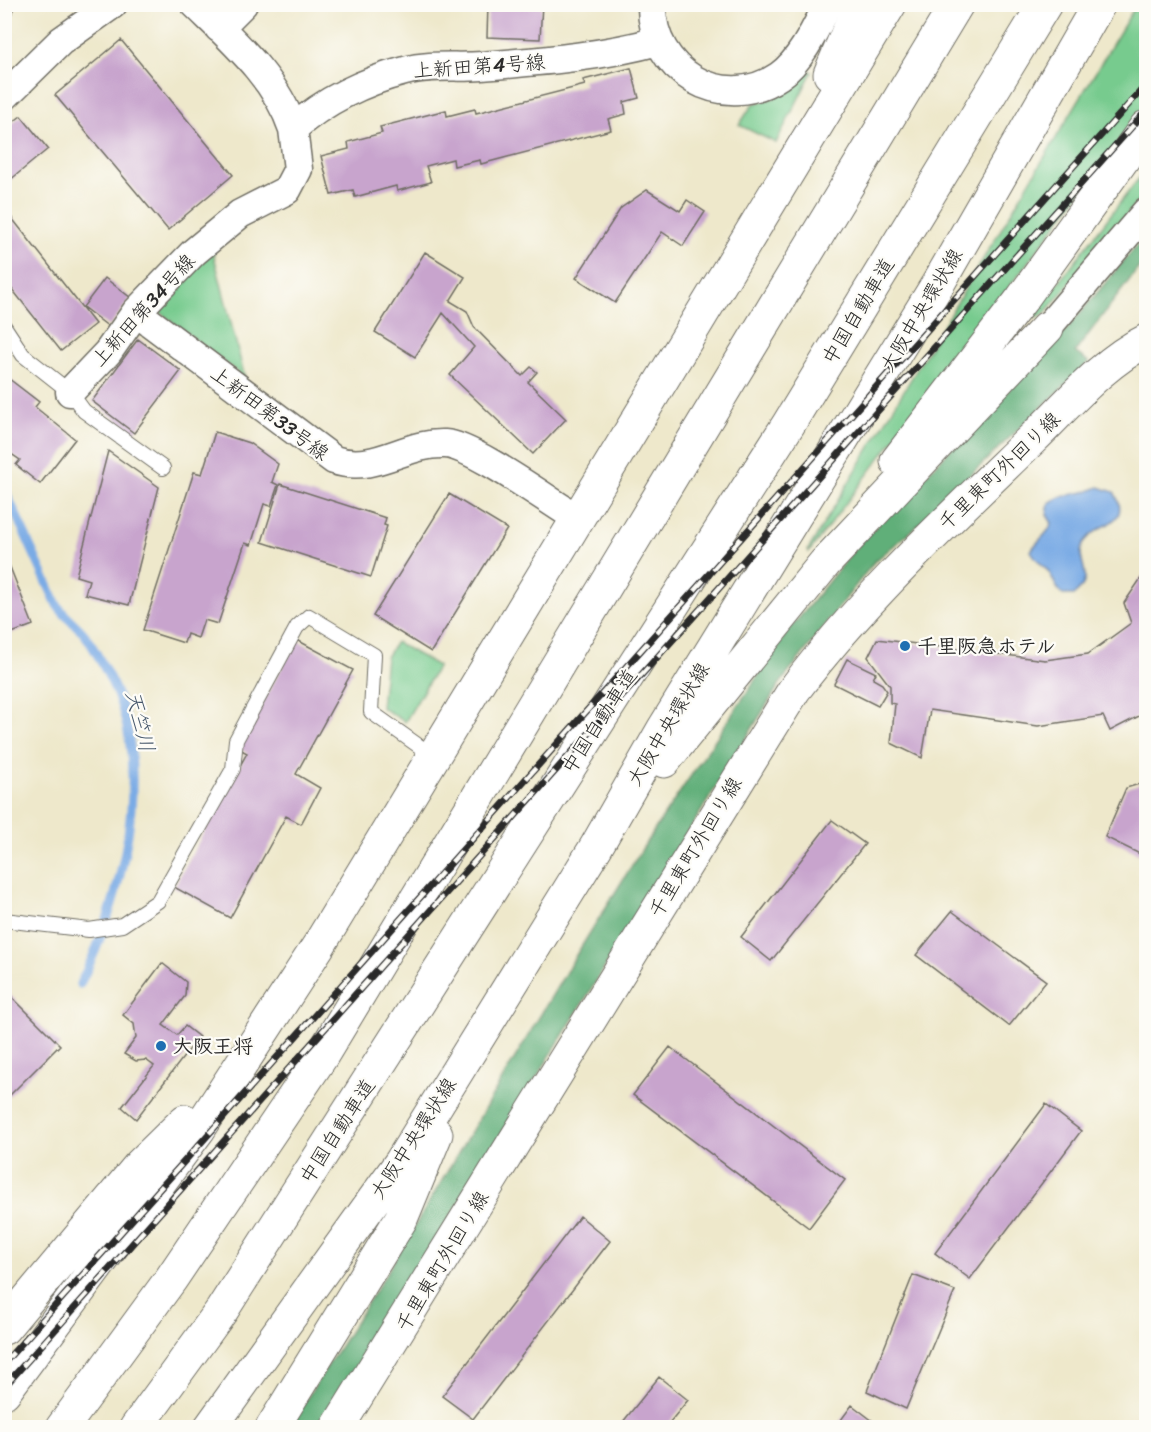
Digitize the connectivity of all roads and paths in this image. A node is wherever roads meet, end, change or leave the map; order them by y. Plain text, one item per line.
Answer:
1 (113, 4) edge
2 (195, 4) edge
3 (243, 4) edge
4 (652, 4) edge
5 (828, 4) edge
6 (861, 4) edge
7 (890, 4) edge
8 (957, 4) edge
9 (1045, 4) edge
10 (1099, 4) edge
11 (219, 28) junction
12 (658, 41) junction
13 (4, 97) edge
14 (1146, 127) edge
15 (293, 129) junction
16 (798, 157) junction
17 (1146, 212) edge
18 (136, 312) junction
19 (4, 327) edge
20 (1047, 328) joint
21 (1146, 341) edge
22 (70, 392) junction
23 (163, 468) dead end
24 (577, 518) junction
25 (825, 563) junction
26 (434, 757) junction
27 (596, 847) junction
28 (4, 920) edge
29 (468, 1055) junction
30 (238, 1069) junction
31 (4, 1328) edge
32 (4, 1392) edge
33 (62, 1428) edge
34 (136, 1428) edge
35 (210, 1428) edge
36 (272, 1428) edge
37 (337, 1428) edge

1 - 13 street
2 - 11 street
3 - 11 street
4 - 12 street
5 - 12 street
6 - 16 main road
7 - 16 main road
8 - 33 main road
9 - 34 main road, 中国自動車道
10 - 27 main road, 大阪中央環状線
11 - 15 street
12 - 15 street, 上新田第4号線
14 - 25 main road
15 - 18 street, 上新田第34号線
16 - 24 main road
17 - 20 street
18 - 22 street, 上新田第34号線
18 - 24 street, 上新田第33号線
19 - 22 lane
20 - 25 main road
21 - 37 main road, 千里東町外回り線
22 - 23 lane
24 - 26 main road
25 - 27 main road
26 - 28 lane
26 - 30 main road
27 - 29 main road, 大阪中央環状線
29 - 35 main road, 大阪中央環状線
29 - 36 main road
30 - 31 main road
30 - 32 main road

